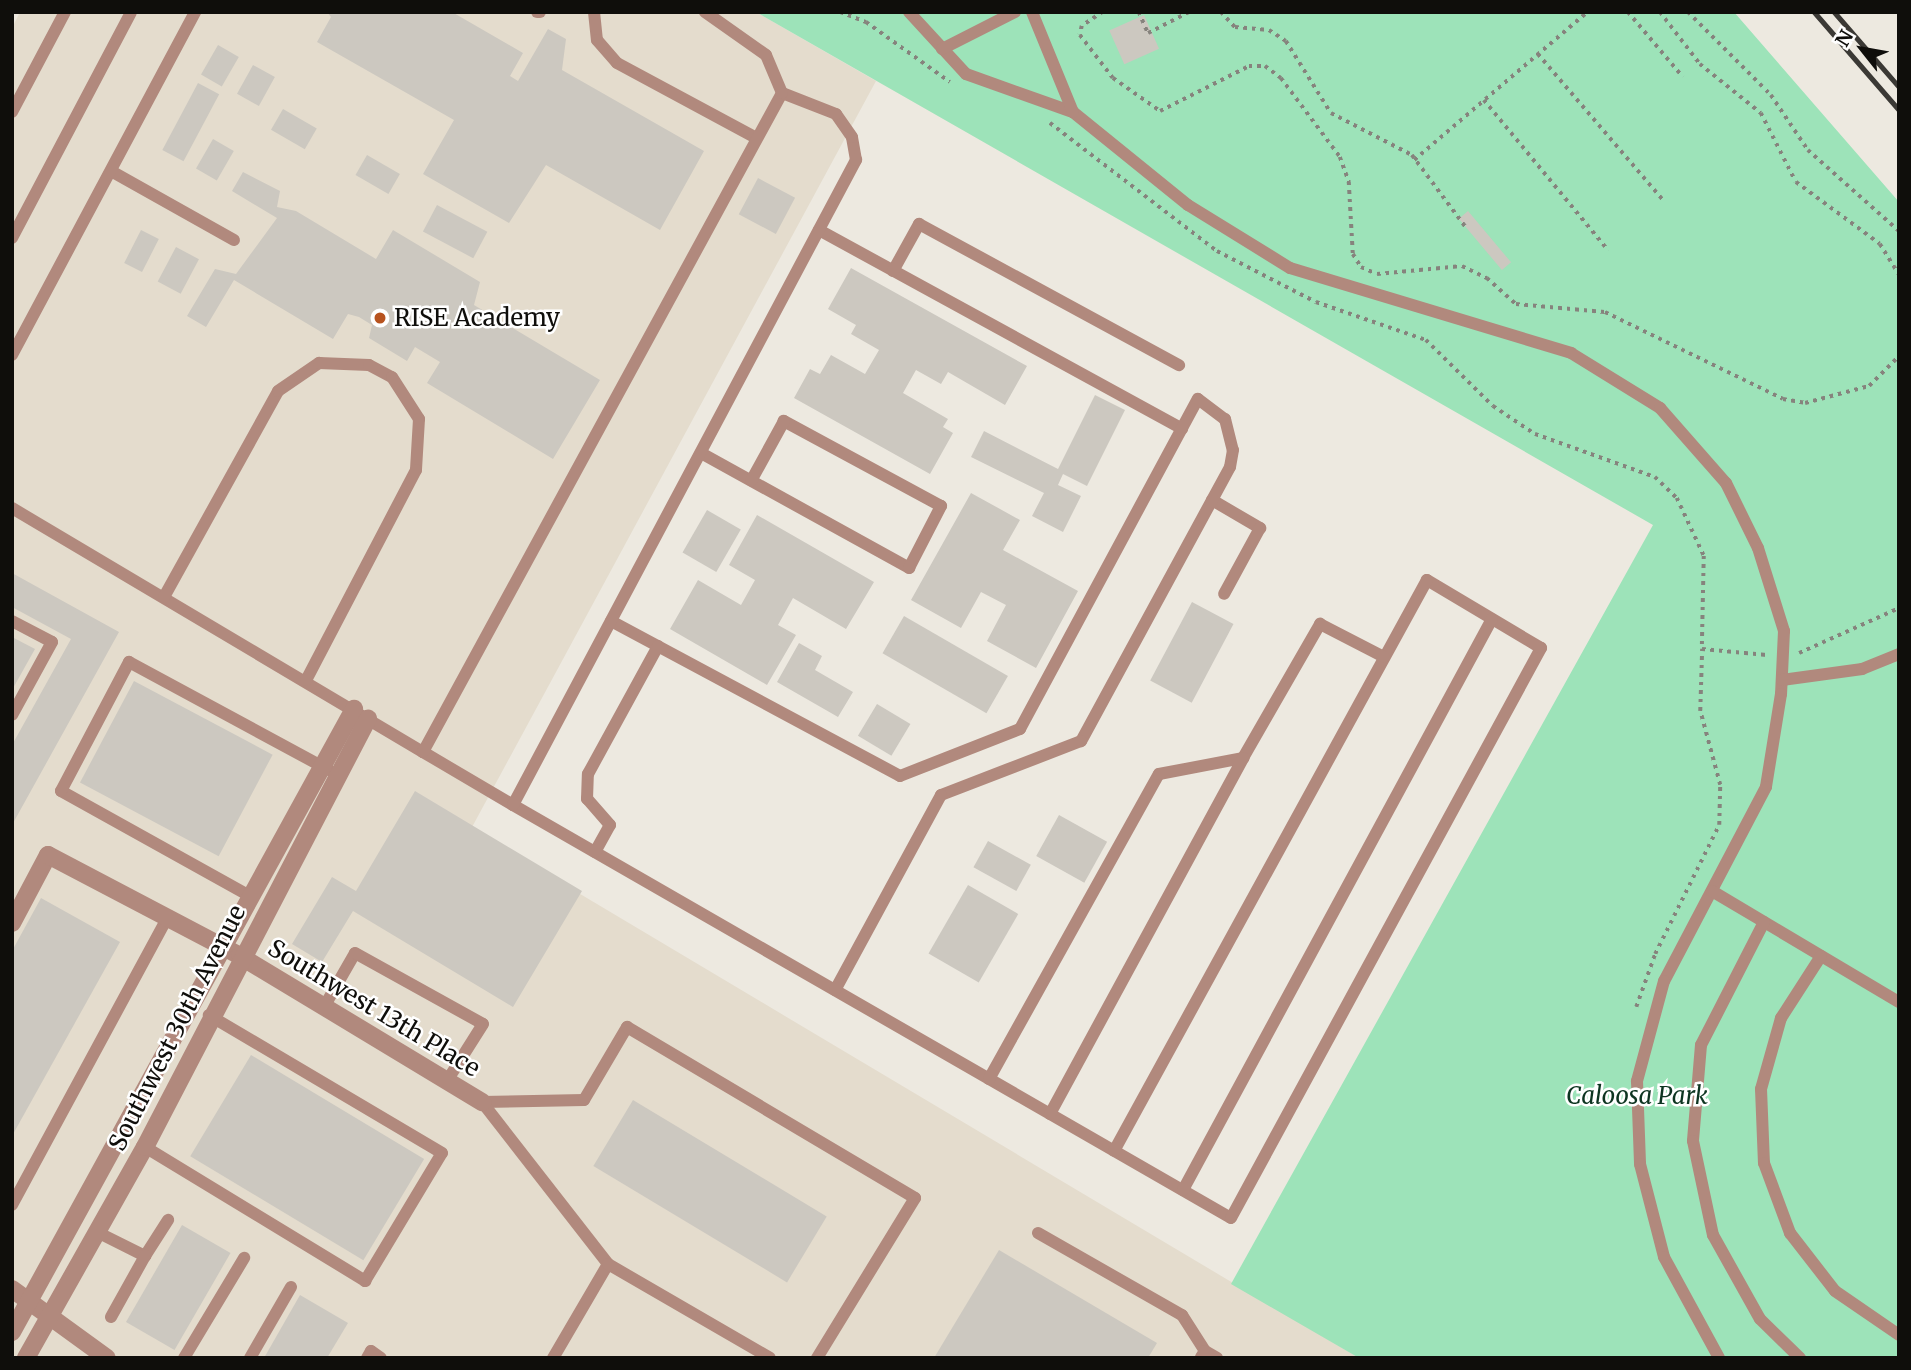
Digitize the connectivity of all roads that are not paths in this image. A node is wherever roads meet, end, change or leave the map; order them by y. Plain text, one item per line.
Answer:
1 (65, 12) edge
2 (131, 12) edge
3 (195, 12) edge
4 (594, 12) edge
5 (705, 12) edge
6 (909, 12) edge
7 (1015, 12) edge
8 (1032, 12) edge
9 (942, 49) junction
10 (782, 93) junction
11 (12, 112) edge
12 (1073, 112) junction
13 (756, 138) junction
14 (111, 171) junction
15 (819, 230) junction
16 (12, 238) edge
17 (234, 240) dead end
18 (893, 271) junction
19 (16, 340) edge
20 (12, 355) edge
21 (1178, 365) dead end
22 (1182, 429) junction
23 (701, 453) junction
24 (751, 481) junction
25 (1212, 500) junction
26 (12, 508) edge
27 (1224, 594) dead end
28 (164, 597) junction
29 (1492, 619) junction
30 (12, 621) edge
31 (611, 621) junction
32 (658, 646) junction
33 (1899, 654) edge
34 (1384, 657) junction
35 (306, 680) junction
36 (1782, 680) junction
37 (361, 714) junction
38 (12, 715) edge
39 (423, 752) junction
40 (1243, 758) junction
41 (328, 769) junction
42 (513, 805) junction
43 (595, 852) junction
44 (1712, 891) junction
45 (248, 895) junction
46 (167, 918) junction
47 (1764, 922) junction
48 (12, 923) edge
49 (221, 946) junction
50 (240, 956) junction
51 (1821, 956) junction
52 (835, 990) junction
53 (1899, 1002) edge
54 (324, 1007) junction
55 (209, 1015) junction
56 (989, 1079) junction
57 (447, 1081) junction
58 (482, 1102) junction
59 (1050, 1114) junction
60 (145, 1147) junction
61 (1114, 1151) junction
62 (1183, 1191) junction
63 (12, 1205) edge
64 (168, 1220) dead end
65 (96, 1232) junction
66 (1038, 1233) dead end
67 (145, 1256) junction
68 (244, 1258) dead end
69 (608, 1264) junction
70 (291, 1287) dead end
71 (12, 1289) edge
72 (30, 1299) junction
73 (49, 1314) junction
74 (111, 1317) dead end
75 (12, 1332) edge
76 (1899, 1335) edge
77 (1203, 1354) edge
78 (26, 1358) edge
79 (107, 1358) edge
80 (184, 1358) edge
81 (250, 1358) edge
82 (367, 1358) edge
83 (381, 1358) edge
84 (553, 1358) edge
85 (770, 1358) edge
86 (817, 1358) edge
87 (1217, 1358) edge
88 (1719, 1358) edge
89 (1800, 1358) edge

1 - 11 lane
2 - 16 lane
3 - 14 lane
4 - 13 lane
5 - 10 lane
6 - 9 lane
7 - 9 lane
8 - 12 lane
9 - 12 lane
10 - 13 lane
10 - 15 lane
12 - 36 lane
13 - 39 lane
14 - 17 lane
14 - 19 lane
15 - 18 lane
15 - 23 lane
18 - 21 lane
18 - 22 lane
19 - 20 lane
22 - 25 lane
22 - 32 lane
23 - 24 lane
23 - 31 lane
24 - 24 lane
25 - 27 lane
25 - 52 lane
26 - 28 lane
28 - 35 lane
28 - 35 lane
29 - 34 lane
29 - 62 lane
29 - 62 lane
30 - 38 lane
31 - 32 lane
31 - 42 lane
32 - 43 lane
33 - 36 lane
34 - 40 lane
34 - 61 lane
35 - 37 lane
36 - 44 lane
37 - 39 lane
37 - 41 street, Southwest 30th Avenue
39 - 42 lane
40 - 56 lane
40 - 59 lane
41 - 45 street, Southwest 30th Avenue
41 - 45 lane
41 - 50 street, Southwest 30th Avenue
42 - 43 lane
43 - 52 lane
44 - 47 lane
44 - 88 lane
45 - 49 street, Southwest 30th Avenue
46 - 48 street, Southwest 13th Place
46 - 49 street, Southwest 13th Place
46 - 63 lane
47 - 51 lane
47 - 89 lane
49 - 50 street, Southwest 13th Place
49 - 72 street, Southwest 30th Avenue
50 - 54 street, Southwest 13th Place
50 - 55 street, Southwest 30th Avenue
51 - 53 lane
51 - 76 lane
52 - 56 lane
54 - 57 street, Southwest 13th Place
54 - 57 lane
55 - 60 street, Southwest 30th Avenue
55 - 60 lane
56 - 59 lane
57 - 58 street, Southwest 13th Place
58 - 69 lane
58 - 86 lane
59 - 61 lane
60 - 65 street, Southwest 30th Avenue
61 - 62 lane
64 - 67 lane
65 - 67 lane
65 - 73 street, Southwest 30th Avenue
66 - 77 lane
67 - 74 lane
68 - 80 lane
69 - 84 lane
69 - 85 lane
70 - 81 lane
71 - 72 street
72 - 73 street
72 - 75 street, Southwest 30th Avenue
73 - 78 street, Southwest 30th Avenue
73 - 79 street
77 - 87 lane
82 - 83 lane

